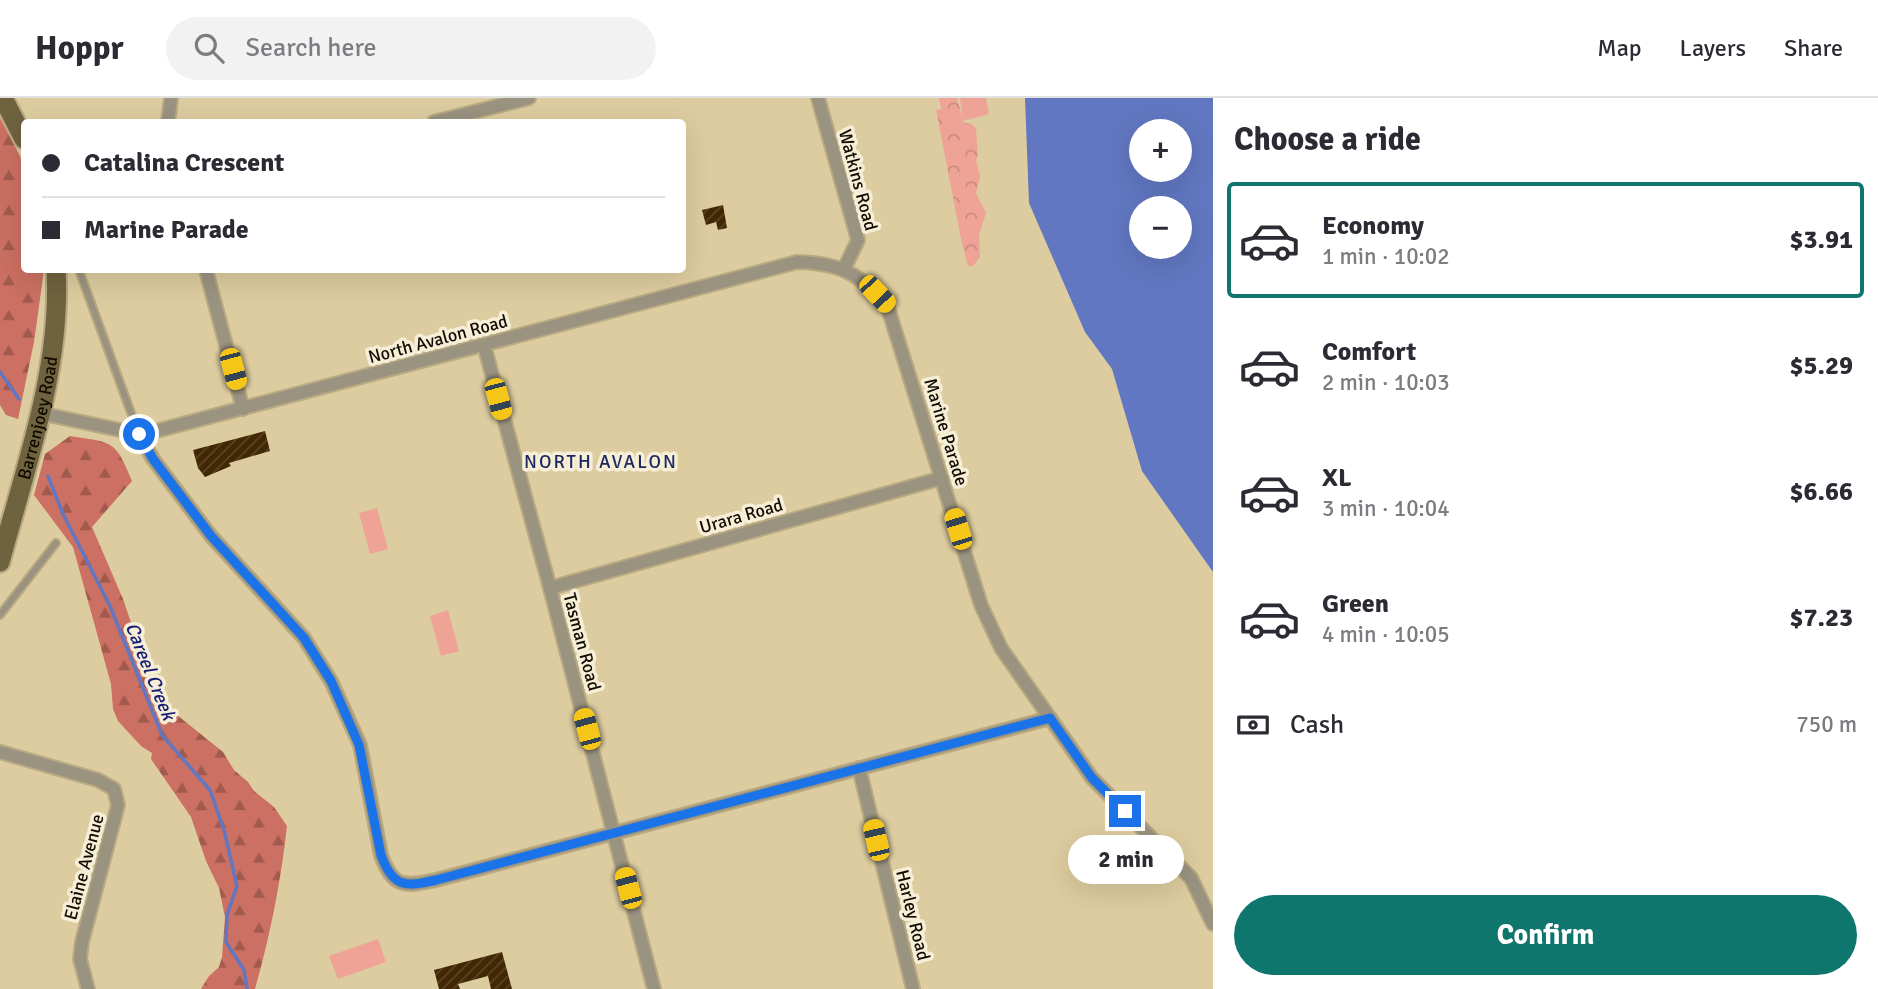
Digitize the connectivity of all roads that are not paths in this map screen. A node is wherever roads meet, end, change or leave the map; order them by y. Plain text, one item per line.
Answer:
1 (3, 98) edge
2 (171, 98) edge
3 (529, 98) edge
4 (818, 98) edge
5 (168, 119) edge
6 (446, 119) edge
7 (21, 133) edge
8 (844, 269) junction
9 (56, 273) edge
10 (80, 273) edge
11 (207, 273) edge
12 (484, 345) junction
13 (243, 409) junction
14 (39, 414) junction
15 (139, 434) junction
16 (942, 478) junction
17 (56, 543) dead end
18 (0, 562) edge
19 (550, 588) junction
20 (0, 615) edge
21 (1050, 718) junction
22 (0, 752) edge
23 (859, 768) junction
24 (613, 832) junction
25 (1213, 924) edge
26 (88, 989) edge
27 (654, 989) edge
28 (913, 989) edge

1 - 7 main road
2 - 5 street
3 - 6 street
4 - 8 street, Watkins Road
8 - 12 street, North Avalon Road
8 - 16 street, Marine Parade
9 - 14 main road, Barrenjoey Road
10 - 15 lane
11 - 13 street
12 - 13 street, North Avalon Road
12 - 19 street, Tasman Road
13 - 15 street, North Avalon Road
14 - 15 street, North Avalon Road
14 - 18 main road, Barrenjoey Road
15 - 24 street
16 - 19 street, Urara Road
16 - 21 street, Marine Parade
17 - 20 lane
19 - 24 street, Tasman Road
21 - 23 street
21 - 25 street, Marine Parade
22 - 26 street, Elaine Avenue
23 - 24 street
23 - 28 street, Harley Road
24 - 27 street, Tasman Road

